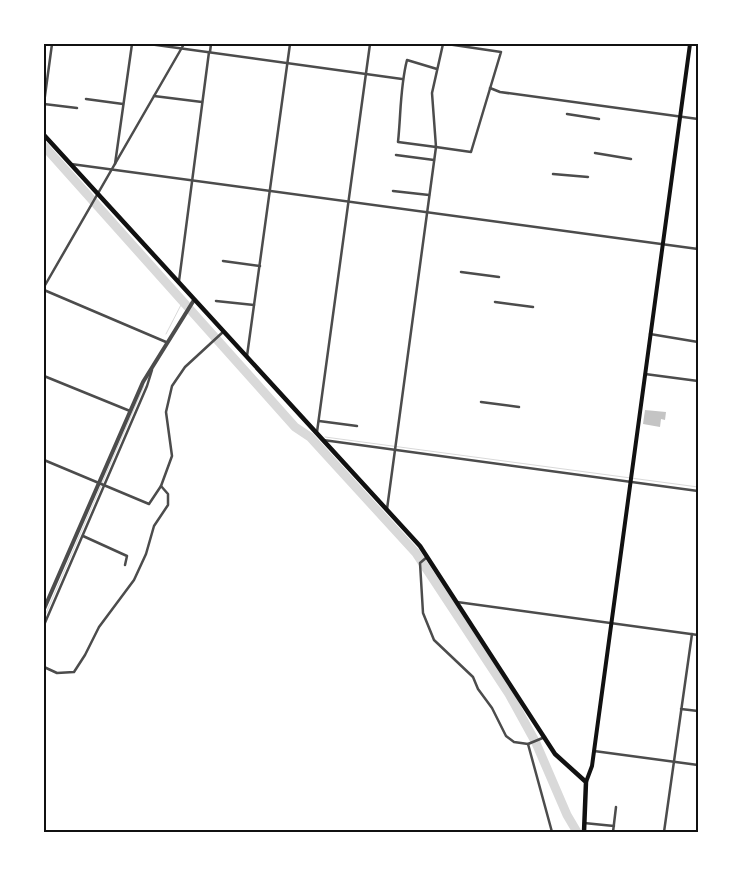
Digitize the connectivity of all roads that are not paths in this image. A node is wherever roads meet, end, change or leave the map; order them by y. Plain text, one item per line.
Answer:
1 (52, 44) edge
2 (132, 44) edge
3 (149, 44) edge
4 (184, 44) edge
5 (211, 44) edge
6 (290, 44) edge
7 (370, 44) edge
8 (443, 44) edge
9 (447, 44) edge
10 (690, 44) edge
11 (182, 48) junction
12 (209, 52) junction
13 (288, 63) junction
14 (437, 69) junction
15 (366, 74) junction
16 (402, 79) junction
17 (490, 88) junction
18 (154, 96) junction
19 (86, 99) dead end
20 (202, 102) junction
21 (44, 103) edge
22 (123, 104) junction
23 (76, 108) dead end
24 (568, 114) dead end
25 (680, 116) junction
26 (698, 118) edge
27 (599, 119) dead end
28 (44, 135) edge
29 (436, 147) junction
30 (594, 154) dead end
31 (396, 155) dead end
32 (631, 159) dead end
33 (434, 160) junction
34 (70, 164) junction
35 (114, 165) junction
36 (112, 169) junction
37 (554, 174) dead end
38 (588, 177) dead end
39 (193, 180) junction
40 (270, 191) junction
41 (393, 191) dead end
42 (429, 195) junction
43 (96, 197) junction
44 (348, 202) junction
45 (427, 212) junction
46 (698, 230) edge
47 (663, 244) junction
48 (697, 249) edge
49 (223, 261) dead end
50 (260, 266) junction
51 (461, 272) dead end
52 (499, 277) dead end
53 (178, 283) junction
54 (44, 289) edge
55 (216, 301) dead end
56 (193, 302) junction
57 (495, 302) dead end
58 (255, 305) junction
59 (532, 307) dead end
60 (223, 332) junction
61 (650, 334) junction
62 (166, 342) junction
63 (698, 342) edge
64 (247, 358) junction
65 (155, 361) junction
66 (645, 374) junction
67 (44, 376) edge
68 (698, 381) edge
69 (481, 402) dead end
70 (519, 407) dead end
71 (130, 411) junction
72 (135, 414) junction
73 (319, 421) junction
74 (357, 426) dead end
75 (317, 434) junction
76 (322, 440) junction
77 (395, 449) junction
78 (44, 460) edge
79 (630, 478) junction
80 (99, 484) junction
81 (104, 486) junction
82 (161, 486) junction
83 (698, 491) edge
84 (387, 510) junction
85 (83, 536) junction
86 (427, 557) junction
87 (125, 564) dead end
88 (457, 602) junction
89 (44, 609) edge
90 (610, 622) junction
91 (44, 625) edge
92 (692, 634) junction
93 (698, 635) edge
94 (44, 667) edge
95 (681, 709) junction
96 (698, 711) edge
97 (545, 737) junction
98 (530, 743) junction
99 (594, 751) junction
100 (674, 762) junction
101 (698, 765) edge
102 (586, 782) junction
103 (616, 807) dead end
104 (584, 823) junction
105 (614, 826) junction
106 (552, 832) edge
107 (564, 832) edge
108 (570, 832) edge
109 (584, 832) edge
110 (613, 832) edge
111 (664, 832) edge

1 - 21 street
2 - 22 street
3 - 11 street
4 - 11 street
5 - 12 street
6 - 13 street
7 - 15 street
8 - 14 street
9 - 17 street
10 - 25 main road
11 - 12 street
11 - 18 street
12 - 13 street
12 - 20 street
13 - 15 street
13 - 40 street
14 - 16 street
14 - 29 street
15 - 16 street
15 - 44 street
16 - 29 street
17 - 25 street
17 - 29 street
18 - 20 street
18 - 35 street
19 - 22 street
20 - 39 street
21 - 23 street
22 - 35 street
24 - 27 street
25 - 26 street
25 - 47 main road
28 - 34 main road
29 - 33 street
30 - 32 street
31 - 33 street
33 - 42 street
34 - 36 street
34 - 43 main road
35 - 36 street
36 - 39 street
36 - 43 street
37 - 38 street
39 - 40 street
39 - 53 street
40 - 44 street
40 - 50 street
41 - 42 street
42 - 45 street
43 - 53 main road
43 - 54 street
44 - 45 street
44 - 73 street
45 - 47 street
45 - 77 street
46 - 48 street
47 - 48 street
47 - 61 main road
49 - 50 street
50 - 58 street
51 - 52 street
53 - 56 main road
54 - 62 street
55 - 58 street
56 - 60 main road
56 - 62 street
57 - 59 street
58 - 64 street
60 - 64 main road
60 - 82 street
61 - 63 street
61 - 66 main road
62 - 65 street
64 - 75 main road
65 - 71 street
65 - 72 street
66 - 68 street
66 - 79 main road
67 - 71 street
69 - 70 street
71 - 72 street
71 - 80 street
72 - 81 street
73 - 74 street
73 - 75 street
75 - 76 main road
76 - 77 street
76 - 84 main road
77 - 79 street
77 - 84 street
78 - 80 street
79 - 83 street
79 - 90 main road
80 - 81 street
80 - 89 street
81 - 82 street
81 - 85 street
82 - 94 street
84 - 86 main road
85 - 87 street
85 - 91 street
86 - 88 main road
86 - 98 street
88 - 90 street
88 - 97 main road
90 - 92 street
90 - 99 main road
92 - 93 street
92 - 95 street
95 - 96 street
95 - 100 street
97 - 98 street
97 - 102 main road
98 - 106 street
99 - 100 street
99 - 102 main road
100 - 101 street
100 - 111 street
102 - 104 main road
103 - 105 street
104 - 105 street
104 - 109 main road
105 - 110 street
107 - 108 street

